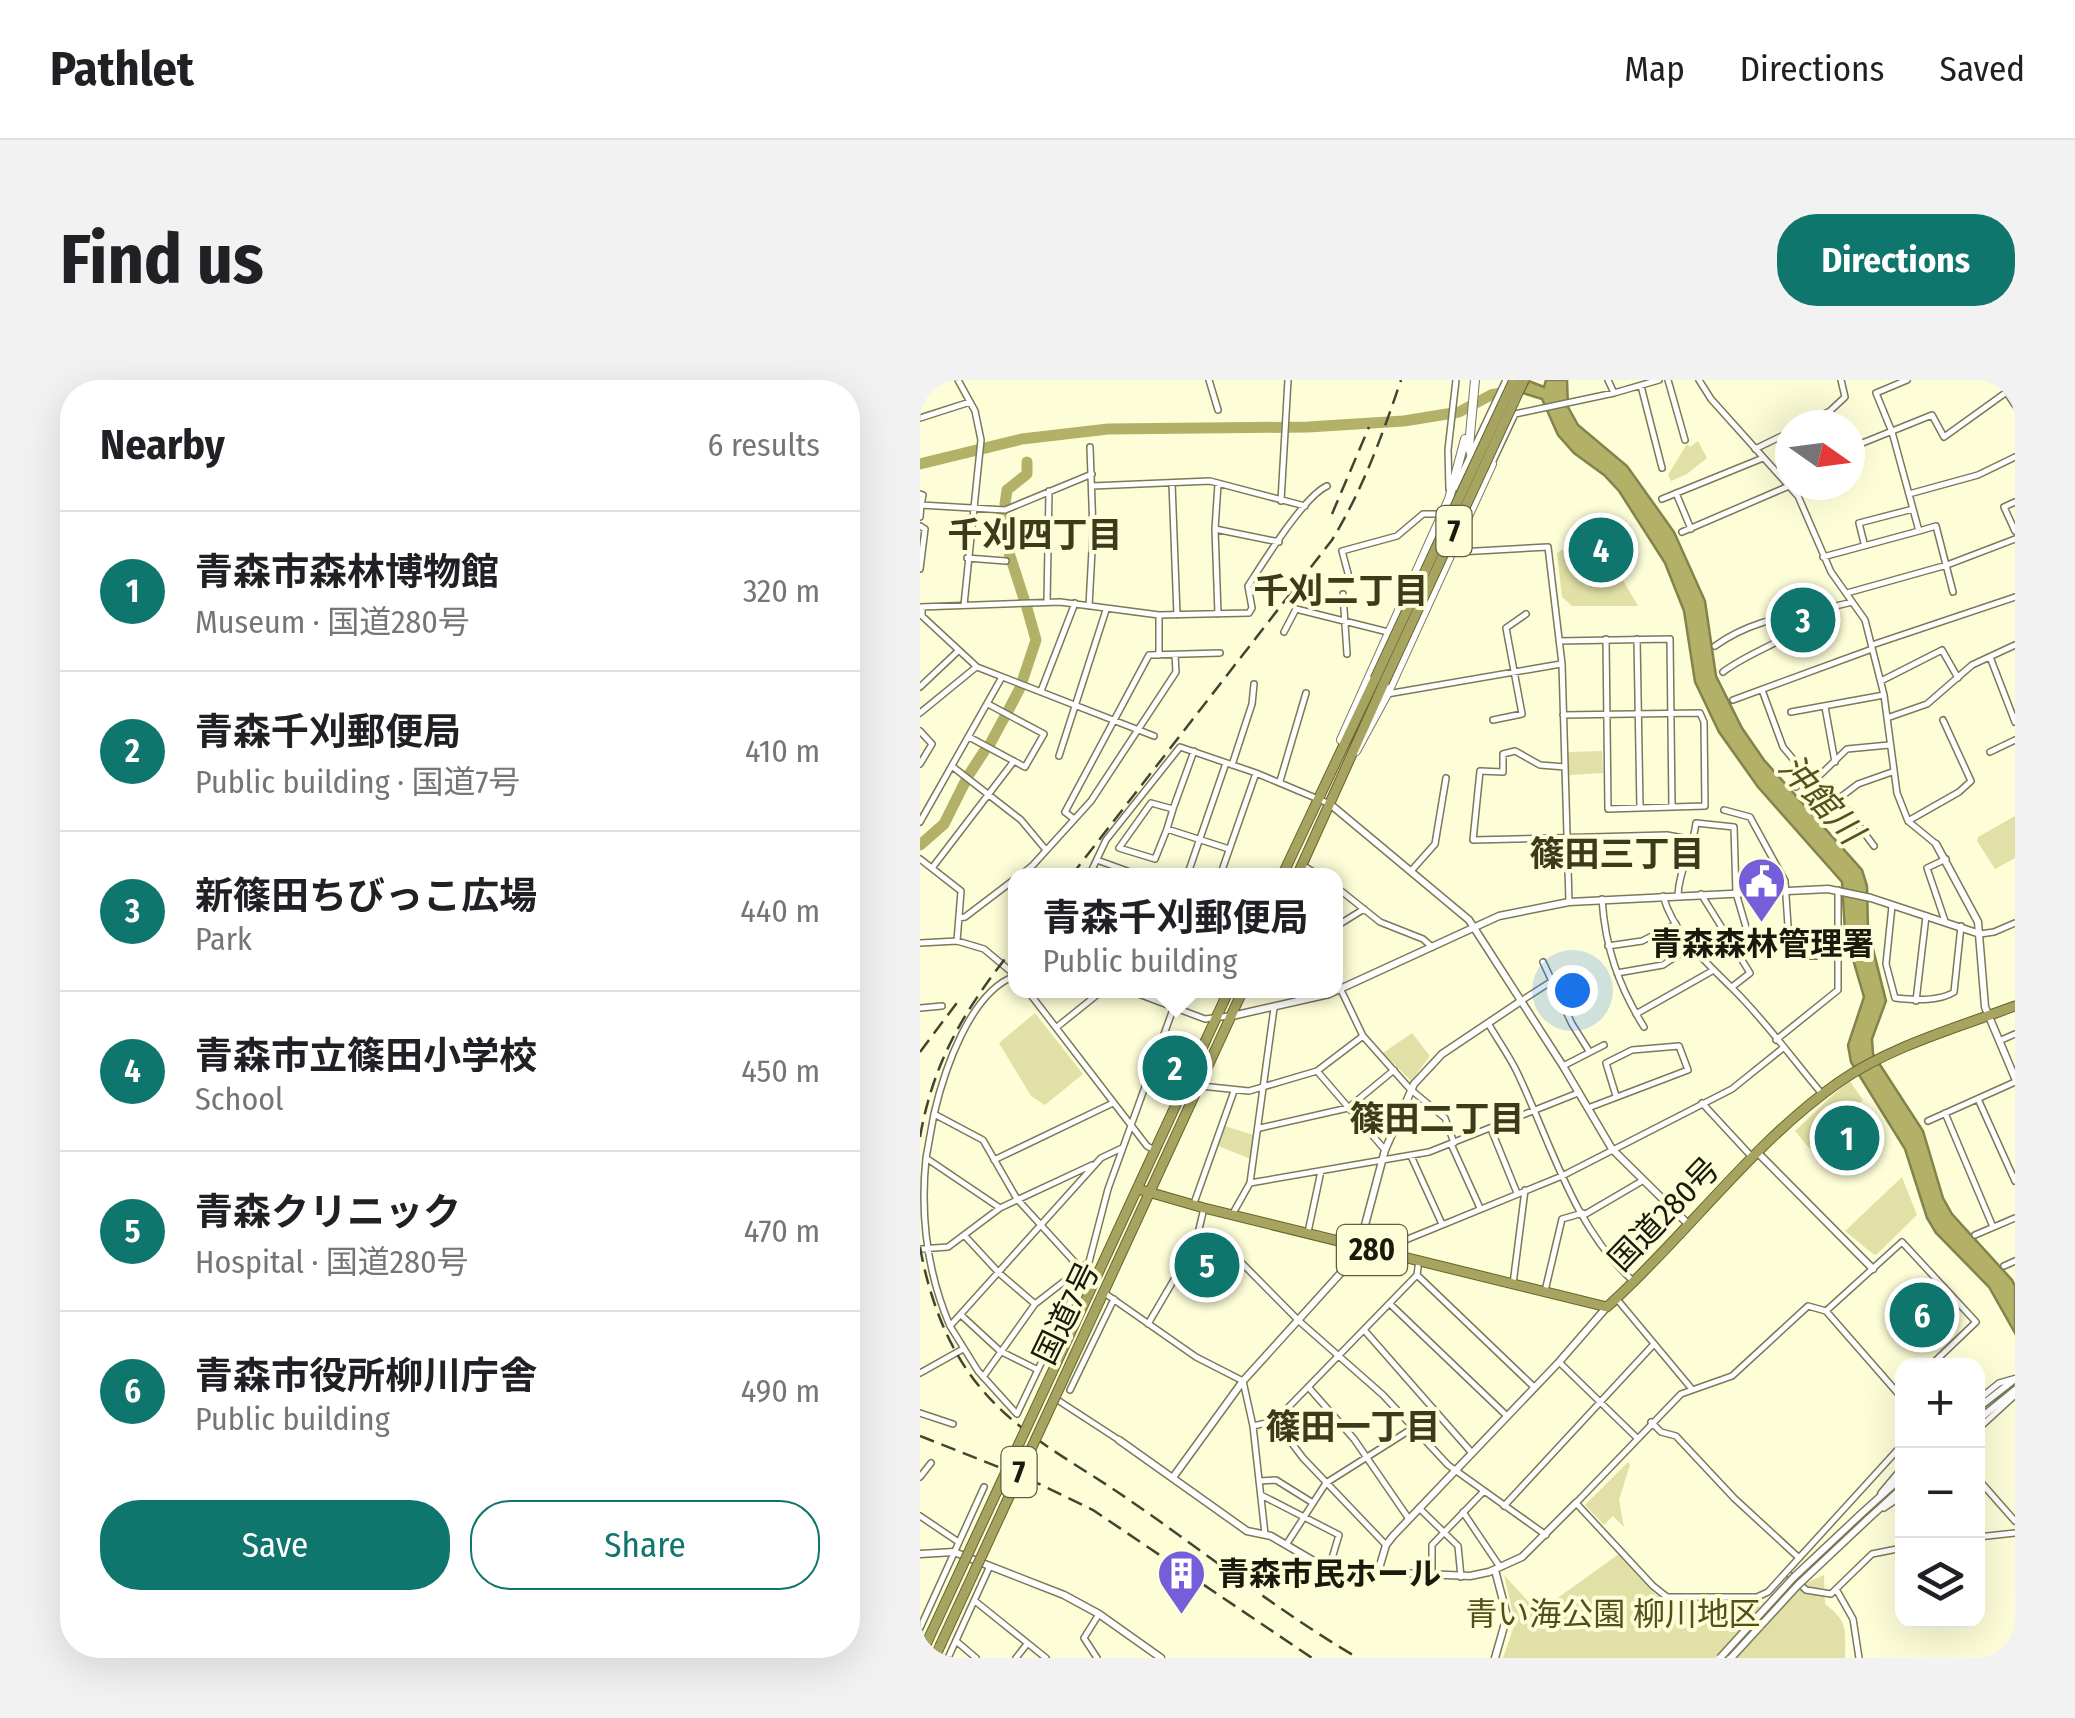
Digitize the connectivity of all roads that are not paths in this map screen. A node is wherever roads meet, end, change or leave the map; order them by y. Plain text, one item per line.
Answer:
1 (958, 380) edge
2 (1209, 380) edge
3 (1288, 380) edge
4 (1456, 380) edge
5 (1484, 380) edge
6 (1510, 380) edge
7 (1524, 380) edge
8 (1608, 380) edge
9 (1659, 380) edge
10 (1668, 380) edge
11 (1699, 380) edge
12 (1842, 380) edge
13 (1907, 380) edge
14 (1474, 384) edge
15 (1641, 386) junction
16 (2015, 386) edge
17 (2006, 393) junction
18 (1614, 394) junction
19 (970, 402) junction
20 (2015, 405) edge
21 (1218, 410) dead end
22 (1832, 410) edge
23 (1490, 414) junction
24 (920, 418) edge
25 (1470, 421) junction
26 (1511, 423) junction
27 (1892, 432) junction
28 (1685, 440) dead end
29 (1775, 440) edge
30 (1865, 442) edge
31 (1090, 447) dead end
32 (1755, 450) junction
33 (1471, 454) junction
34 (2015, 456) edge
35 (1763, 458) junction
36 (1492, 464) junction
37 (1662, 468) dead end
38 (1775, 470) edge
39 (1092, 474) junction
40 (1172, 484) junction
41 (1218, 484) junction
42 (1092, 486) junction
43 (1327, 486) dead end
44 (1049, 492) junction
45 (1676, 492) junction
46 (1775, 492) edge
47 (920, 494) edge
48 (1909, 494) junction
49 (1662, 499) dead end
50 (1799, 500) edge
51 (1282, 501) junction
52 (1448, 501) junction
53 (2015, 502) edge
54 (921, 506) edge
55 (1305, 506) junction
56 (972, 509) junction
57 (1913, 509) junction
58 (1443, 514) junction
59 (920, 517) edge
60 (920, 526) edge
61 (1215, 528) junction
62 (1690, 528) junction
63 (1919, 531) junction
64 (1682, 532) dead end
65 (2015, 535) edge
66 (1431, 539) junction
67 (1010, 542) dead end
68 (1279, 542) junction
69 (1047, 543) junction
70 (1864, 544) junction
71 (1454, 550) junction
72 (1823, 557) junction
73 (967, 558) junction
74 (1006, 562) dead end
75 (1947, 565) junction
76 (920, 568) edge
77 (1349, 576) dead end
78 (1953, 592) dead end
79 (1343, 594) dead end
80 (1845, 594) junction
81 (2015, 597) edge
82 (1047, 602) junction
83 (1852, 602) junction
84 (1075, 603) junction
85 (964, 605) junction
86 (1089, 606) junction
87 (921, 607) edge
88 (1106, 610) junction
89 (1819, 611) junction
90 (1218, 614) junction
91 (1526, 614) dead end
92 (1178, 615) junction
93 (1160, 616) junction
94 (1346, 622) junction
95 (1284, 632) dead end
96 (1388, 632) junction
97 (1606, 639) junction
98 (1638, 639) junction
99 (1559, 642) junction
100 (2015, 645) edge
101 (1715, 646) dead end
102 (1872, 647) junction
103 (958, 652) junction
104 (1220, 652) dead end
105 (1347, 654) dead end
106 (1159, 655) junction
107 (1176, 655) junction
108 (1990, 657) junction
109 (1562, 664) junction
110 (977, 668) junction
111 (1515, 671) junction
112 (1724, 672) dead end
113 (1002, 677) junction
114 (1958, 678) junction
115 (1881, 681) junction
116 (1254, 684) dead end
117 (1382, 685) junction
118 (920, 687) edge
119 (1762, 690) junction
120 (1040, 691) junction
121 (1306, 693) dead end
122 (1884, 695) junction
123 (2015, 698) edge
124 (1733, 700) dead end
125 (2006, 700) junction
126 (988, 704) junction
127 (1074, 704) junction
128 (1825, 706) junction
129 (1790, 712) dead end
130 (920, 713) edge
131 (1606, 714) junction
132 (1638, 714) junction
133 (1670, 714) junction
134 (1563, 715) junction
135 (1887, 718) junction
136 (1116, 720) junction
137 (1493, 720) dead end
138 (1943, 720) dead end
139 (2015, 722) edge
140 (1138, 730) junction
141 (920, 731) edge
142 (1154, 736) dead end
143 (969, 738) junction
144 (2015, 740) edge
145 (1889, 745) junction
146 (1194, 751) junction
147 (1990, 752) dead end
148 (1058, 756) dead end
149 (1014, 762) junction
150 (1835, 762) junction
151 (920, 764) edge
152 (1229, 764) junction
153 (1565, 766) junction
154 (953, 767) junction
155 (1892, 772) junction
156 (1256, 773) junction
157 (1446, 778) dead end
158 (1808, 778) junction
159 (1280, 782) junction
160 (1796, 787) dead end
161 (989, 794) junction
162 (1838, 799) junction
163 (1318, 800) junction
164 (1330, 804) junction
165 (1672, 807) junction
166 (1640, 808) junction
167 (1174, 809) junction
168 (1724, 810) dead end
169 (1821, 812) dead end
170 (921, 818) edge
171 (1074, 820) junction
172 (1908, 820) junction
173 (1167, 829) junction
174 (1566, 839) junction
175 (1200, 840) junction
176 (1694, 840) junction
177 (1936, 844) joint
178 (1874, 846) dead end
179 (1230, 849) junction
180 (1046, 850) junction
181 (920, 859) edge
182 (1946, 859) junction
183 (1097, 860) junction
184 (932, 868) junction
185 (1027, 868) edge
186 (1093, 868) edge
187 (1112, 868) edge
188 (1190, 868) edge
189 (1223, 868) edge
190 (1286, 868) edge
191 (1300, 868) edge
192 (1412, 871) junction
193 (1008, 884) edge
194 (1840, 890) junction
195 (1786, 891) junction
196 (1343, 892) edge
197 (1736, 893) junction
198 (1701, 894) junction
199 (1678, 895) junction
200 (1663, 896) junction
201 (1602, 899) junction
202 (1568, 902) junction
203 (1892, 905) junction
204 (1364, 909) junction
205 (1926, 916) junction
206 (958, 918) junction
207 (1944, 921) junction
208 (1343, 922) edge
209 (2015, 923) edge
210 (1676, 924) junction
211 (1961, 926) junction
212 (1474, 928) junction
213 (1980, 934) junction
214 (957, 941) junction
215 (920, 943) edge
216 (1607, 946) junction
217 (1692, 946) junction
218 (1432, 947) junction
219 (1753, 951) dead end
220 (1838, 956) junction
221 (1543, 962) dead end
222 (1008, 969) edge
223 (1712, 971) junction
224 (1617, 973) junction
225 (1008, 979) edge
226 (1552, 982) junction
227 (1732, 988) junction
228 (1343, 989) edge
229 (1343, 996) edge
230 (1033, 998) edge
231 (1093, 998) edge
232 (1150, 998) edge
233 (1177, 998) edge
234 (1225, 998) edge
235 (1240, 998) edge
236 (1311, 998) edge
237 (1521, 1001) junction
238 (1916, 1001) junction
239 (942, 1006) dead end
240 (2015, 1006) edge
241 (1174, 1007) junction
242 (920, 1008) edge
243 (1274, 1008) junction
244 (1636, 1014) junction
245 (1232, 1016) junction
246 (1988, 1016) junction
247 (1216, 1018) junction
248 (1488, 1024) junction
249 (1056, 1027) junction
250 (1644, 1027) dead end
251 (2015, 1034) edge
252 (1363, 1036) junction
253 (1776, 1040) junction
254 (1999, 1041) junction
255 (1604, 1045) dead end
256 (1783, 1048) junction
257 (1589, 1051) junction
258 (1563, 1066) junction
259 (1394, 1070) junction
260 (1317, 1071) junction
261 (2015, 1080) edge
262 (1199, 1086) junction
263 (1266, 1086) junction
264 (1410, 1089) junction
265 (1234, 1091) junction
266 (1579, 1093) junction
267 (1823, 1095) junction
268 (1616, 1096) junction
269 (1978, 1098) junction
270 (1114, 1103) junction
271 (1702, 1103) junction
272 (1348, 1108) junction
273 (1586, 1109) junction
274 (1533, 1113) junction
275 (1945, 1113) junction
276 (934, 1114) junction
277 (1928, 1121) dead end
278 (1131, 1126) junction
279 (1260, 1128) junction
280 (1492, 1129) junction
281 (1452, 1144) junction
282 (1122, 1148) junction
283 (1612, 1149) junction
284 (1385, 1150) junction
285 (1156, 1151) junction
286 (1755, 1155) junction
287 (1168, 1156) junction
288 (1411, 1156) junction
289 (926, 1158) junction
290 (994, 1160) junction
291 (1382, 1162) junction
292 (1094, 1165) junction
293 (1321, 1172) junction
294 (1562, 1176) junction
295 (2014, 1178) edge
296 (1642, 1181) junction
297 (1250, 1183) junction
298 (1138, 1189) junction
299 (1521, 1192) junction
300 (1151, 1194) junction
301 (1016, 1200) junction
302 (1199, 1207) junction
303 (1000, 1208) junction
304 (1480, 1208) junction
305 (1583, 1214) junction
306 (1232, 1215) junction
307 (2015, 1218) edge
308 (1442, 1224) junction
309 (1688, 1224) junction
310 (1041, 1227) junction
311 (1993, 1227) junction
312 (1308, 1234) junction
313 (964, 1235) junction
314 (1975, 1235) dead end
315 (1196, 1242) junction
316 (1361, 1247) junction
317 (924, 1249) edge
318 (1388, 1254) junction
319 (1090, 1258) junction
320 (1418, 1260) junction
321 (1104, 1261) junction
322 (2015, 1261) edge
323 (2004, 1266) dead end
324 (1080, 1268) junction
325 (1873, 1269) junction
326 (999, 1273) junction
327 (1418, 1275) junction
328 (1633, 1281) junction
329 (1513, 1284) junction
330 (1545, 1291) junction
331 (1101, 1296) junction
332 (1616, 1298) junction
333 (1114, 1300) junction
334 (1035, 1304) junction
335 (1390, 1304) junction
336 (1607, 1306) junction
337 (1826, 1312) junction
338 (961, 1315) junction
339 (1299, 1321) junction
340 (1148, 1324) junction
341 (950, 1326) junction
342 (1365, 1331) junction
343 (1654, 1344) junction
344 (963, 1349) junction
345 (1000, 1351) junction
346 (1340, 1358) junction
347 (1938, 1358) edge
348 (1560, 1362) junction
349 (1038, 1370) junction
350 (920, 1372) edge
351 (983, 1378) junction
352 (2015, 1379) edge
353 (1243, 1380) junction
354 (1895, 1387) edge
355 (1534, 1388) junction
356 (1692, 1388) junction
357 (1310, 1389) junction
358 (1070, 1390) dead end
359 (2015, 1392) edge
360 (1985, 1395) edge
361 (1053, 1397) junction
362 (1600, 1402) junction
363 (1985, 1403) edge
364 (920, 1413) edge
365 (1985, 1415) edge
366 (1507, 1416) junction
367 (1275, 1421) junction
368 (1985, 1421) edge
369 (1651, 1422) junction
370 (953, 1424) dead end
371 (1253, 1426) junction
372 (1413, 1428) junction
373 (1636, 1436) junction
374 (1120, 1440) joint
375 (1899, 1448) edge
376 (1472, 1453) junction
377 (1367, 1458) junction
378 (931, 1463) dead end
379 (1455, 1471) junction
380 (920, 1476) edge
381 (1174, 1476) junction
382 (1895, 1477) edge
383 (1259, 1481) junction
384 (1326, 1483) junction
385 (1895, 1483) edge
386 (984, 1487) dead end
387 (1985, 1487) edge
388 (1484, 1491) junction
389 (1895, 1494) edge
390 (1261, 1495) junction
391 (1895, 1500) edge
392 (1313, 1503) junction
393 (1576, 1503) junction
394 (1873, 1504) junction
395 (1504, 1506) junction
396 (1419, 1508) junction
397 (1463, 1512) junction
398 (920, 1516) edge
399 (1304, 1516) junction
400 (1867, 1516) junction
401 (1410, 1519) junction
402 (2015, 1521) edge
403 (1442, 1532) junction
404 (2015, 1533) edge
405 (1266, 1534) junction
406 (1546, 1535) junction
407 (1985, 1536) edge
408 (957, 1542) junction
409 (1386, 1545) junction
410 (1286, 1546) junction
411 (1895, 1549) edge
412 (954, 1552) junction
413 (920, 1554) edge
414 (1798, 1557) junction
415 (1330, 1565) junction
416 (989, 1568) junction
417 (1498, 1568) junction
418 (1378, 1572) junction
419 (1786, 1573) junction
420 (1432, 1575) junction
421 (1461, 1577) junction
422 (1836, 1589) junction
423 (975, 1600) junction
424 (1099, 1614) junction
425 (920, 1628) edge
426 (956, 1641) junction
427 (1027, 1644) junction
428 (1092, 1656) edge
429 (921, 1658) edge
430 (934, 1658) edge
431 (948, 1658) edge
432 (976, 1658) edge
433 (1016, 1658) edge
434 (1046, 1658) edge
435 (1161, 1658) edge
436 (1495, 1658) edge
437 (1720, 1658) edge
438 (1732, 1658) edge
439 (1860, 1658) edge

1 - 19 street
2 - 21 street
3 - 51 street
4 - 52 street
5 - 14 street
6 - 23 street, bridge
6 - 117 highway, 7, bridge
7 - 117 highway, 7, bridge
8 - 18 street
9 - 15 street
10 - 28 street
11 - 32 street
12 - 22 street
13 - 27 street
14 - 25 main road
15 - 18 street
15 - 37 street
16 - 17 street
17 - 20 street
17 - 27 street
18 - 26 street
19 - 24 street
19 - 56 street
23 - 26 street
23 - 33 street
25 - 33 main road
25 - 52 main road
26 - 36 street
27 - 30 street
27 - 48 street
29 - 32 street
31 - 39 street
32 - 35 street
33 - 36 main road
33 - 52 street
34 - 48 street
35 - 38 street
35 - 45 street
36 - 71 main road
39 - 42 street
39 - 44 street
40 - 41 street
40 - 42 street
40 - 92 street
41 - 51 street
41 - 61 street
42 - 86 street
43 - 55 street
44 - 56 street
44 - 69 street
45 - 49 street
45 - 62 street
46 - 62 street
47 - 54 street
48 - 57 street
50 - 72 street
51 - 55 street
52 - 58 main road
53 - 65 street
54 - 56 street
54 - 59 street
55 - 68 street
56 - 73 street
57 - 63 street
57 - 70 street
58 - 66 main road
58 - 77 street
60 - 76 street
61 - 68 street
61 - 90 street
62 - 64 street
63 - 70 street
63 - 75 street
65 - 75 street
66 - 71 street
66 - 96 main road
67 - 69 street
68 - 90 street
69 - 82 street
70 - 72 street
71 - 99 street
71 - 117 main road
72 - 80 street
73 - 74 street
73 - 85 street
75 - 78 street
75 - 80 street
79 - 94 street
80 - 83 street
81 - 102 street
82 - 84 street
82 - 85 street
83 - 89 street
83 - 102 street
84 - 86 street
84 - 120 street
85 - 87 street
86 - 88 street
87 - 103 street
88 - 93 street
88 - 127 street
89 - 101 street
89 - 112 street
90 - 92 street
91 - 111 street
92 - 93 street
93 - 106 street
94 - 95 street
94 - 96 street
94 - 105 street
96 - 163 main road
97 - 98 street
97 - 99 street
97 - 131 street
98 - 132 street
98 - 133 street
99 - 109 street
100 - 108 street
102 - 115 street
102 - 119 street
103 - 110 street
103 - 118 street
104 - 107 street
106 - 107 street
106 - 136 street
107 - 140 street
108 - 114 street
108 - 125 street
109 - 111 street
109 - 134 street
110 - 113 street
110 - 130 street
111 - 117 street
111 - 137 street
113 - 120 street
113 - 126 street
114 - 115 street
114 - 135 street
115 - 122 street
116 - 152 street
117 - 163 highway, 7
117 - 164 highway, 7
119 - 124 street
119 - 158 street
120 - 127 street
121 - 159 street
122 - 128 street
122 - 135 street
123 - 125 street
125 - 139 street
126 - 143 street
126 - 149 street
127 - 136 street
127 - 148 street
128 - 129 street
128 - 150 street
131 - 132 street
131 - 134 street
131 - 166 street
132 - 133 street
132 - 166 street
133 - 165 street
133 - 165 street
134 - 153 street
135 - 145 street
136 - 140 street
136 - 171 street
138 - 172 street
140 - 142 street
140 - 171 street
141 - 151 street
143 - 149 street
143 - 154 street
144 - 147 street
145 - 150 street
145 - 155 street
146 - 152 street
146 - 167 street
146 - 183 street
149 - 161 street
150 - 158 street
152 - 156 street
152 - 175 street
153 - 174 street
153 - 174 street
154 - 161 street
154 - 170 street
155 - 162 street
155 - 172 street
156 - 159 street
156 - 179 street
157 - 192 street
158 - 160 street
159 - 163 street
161 - 180 street
161 - 184 street
162 - 169 street
162 - 178 street
163 - 164 street
163 - 190 highway, 7
164 - 191 highway, 7
164 - 192 street
165 - 166 street
167 - 173 street
167 - 173 street
168 - 195 street
171 - 180 street
172 - 177 street
173 - 175 street
174 - 176 street
174 - 202 street
175 - 179 street
175 - 188 street
176 - 197 street
176 - 199 street
177 - 182 street
179 - 189 street
180 - 185 street
181 - 184 street
182 - 207 street
182 - 213 street
183 - 186 street
183 - 187 street
184 - 206 street
192 - 212 street
193 - 206 street
194 - 195 street
194 - 203 street
194 - 220 street
195 - 197 street
195 - 220 street
196 - 204 street
197 - 198 street
197 - 219 street
198 - 199 street
198 - 227 street
199 - 200 street
200 - 201 street
200 - 210 street
201 - 202 street
201 - 216 street
202 - 212 street
203 - 205 street
203 - 238 street
204 - 208 street
204 - 218 street
205 - 207 street
205 - 238 street
206 - 214 street
207 - 211 street
209 - 213 street
210 - 216 street
210 - 217 street
211 - 213 street
211 - 238 street
212 - 218 street
212 - 237 street
213 - 246 street
214 - 215 street
214 - 222 street
216 - 224 street
217 - 223 street
217 - 224 street
218 - 228 street
220 - 253 street
221 - 226 street
223 - 227 street
223 - 244 street
224 - 244 street
225 - 276 street
226 - 237 street
226 - 257 street
227 - 253 street
229 - 252 street
230 - 249 street
231 - 249 street
232 - 241 street
233 - 241 street
234 - 247 highway, 国道7号 / 7
235 - 245 highway, 国道7号 / 7
236 - 243 street
237 - 248 street
237 - 258 street
239 - 242 street
240 - 246 highway, 国道280号
241 - 247 street
241 - 278 street
243 - 245 street
243 - 263 street
244 - 250 street
245 - 247 street
245 - 262 highway, 国道7号 / 7
246 - 254 street
246 - 267 highway, 国道280号
247 - 285 highway, 国道7号 / 7
248 - 264 street
248 - 274 street
249 - 270 street
251 - 254 street
252 - 259 street
252 - 260 street
253 - 256 street
254 - 261 street
255 - 257 street
256 - 267 street
256 - 271 street
257 - 258 street
258 - 266 street
259 - 264 street
259 - 272 street
260 - 263 street
260 - 272 street
261 - 269 street
262 - 265 street
262 - 287 highway, 国道7号 / 7
263 - 265 street
263 - 279 street
264 - 281 street
264 - 284 street
265 - 302 street
266 - 273 street
266 - 274 street
267 - 286 highway, 国道280号
268 - 268 street
268 - 273 street
269 - 275 street
269 - 295 street
270 - 278 street
270 - 290 street
271 - 283 street
271 - 286 street
272 - 279 street
272 - 284 street
273 - 283 street
274 - 280 street
274 - 294 street
275 - 277 street
275 - 311 street
276 - 289 street
276 - 290 street
278 - 282 street
278 - 285 street
279 - 297 street
280 - 281 street
280 - 299 street
281 - 288 street
281 - 304 street
282 - 292 street
282 - 319 street
283 - 294 street
283 - 296 street
284 - 291 street
285 - 287 street
285 - 298 highway, 国道7号 / 7
286 - 309 highway, 国道280号
286 - 325 street
287 - 300 highway, 国道7号 / 7
288 - 291 street
288 - 308 street
289 - 303 street
289 - 317 street
290 - 301 street
291 - 293 street
291 - 316 street
292 - 301 street
292 - 310 street
293 - 297 street
293 - 312 street
294 - 299 street
294 - 305 street
296 - 305 street
296 - 309 street
297 - 306 street
298 - 300 highway, 国道280号 / 280
298 - 321 highway, 国道7号 / 7
299 - 304 street
299 - 329 street
300 - 302 highway, 国道280号 / 280
300 - 331 highway, 国道7号 / 7
301 - 303 street
301 - 310 street
302 - 306 highway, 国道280号 / 280
302 - 315 street
303 - 313 street
304 - 308 street
305 - 328 street
305 - 330 street
306 - 312 highway, 国道280号 / 280
307 - 311 street
308 - 318 street
309 - 328 highway, 国道280号
310 - 324 street
310 - 326 street
311 - 314 street
312 - 316 highway, 国道280号 / 280
313 - 317 street
313 - 326 street
315 - 339 street
315 - 340 street
316 - 318 highway, 国道280号 / 280
316 - 339 street
317 - 341 street
318 - 320 highway, 国道280号 / 280
319 - 321 street
319 - 324 street
319 - 349 street
320 - 327 street
320 - 329 highway, 国道280号 / 280
321 - 429 highway, 国道7号 / 7, bridge
322 - 323 street
324 - 334 street
325 - 337 street
325 - 347 street
326 - 334 street
326 - 338 street
327 - 335 street
327 - 355 street
328 - 332 highway, 国道280号
329 - 330 highway, 国道280号 / 280
330 - 336 highway, 国道280号 / 280
331 - 333 street
331 - 361 highway, 国道7号 / 7, bridge
332 - 336 highway, 国道280号
332 - 343 street
333 - 340 street
333 - 358 street
334 - 345 street
335 - 342 street
335 - 366 street
336 - 348 street
337 - 354 street
337 - 356 street
338 - 341 street
338 - 345 street
339 - 346 street
339 - 353 street
340 - 353 street
341 - 344 street
342 - 346 street
342 - 376 street
343 - 356 street
343 - 362 street
344 - 350 street
344 - 351 street
345 - 349 street
345 - 351 street
346 - 357 street
346 - 372 street
348 - 355 street
348 - 362 street
349 - 351 street
352 - 360 street
352 - 363 street
353 - 371 street
353 - 381 street
355 - 366 street
356 - 369 street
357 - 367 street
357 - 377 street
359 - 365 street
359 - 368 street
361 - 374 street
361 - 430 highway, 国道7号 / 7, bridge
362 - 373 street
362 - 395 street
364 - 370 street
366 - 376 street
367 - 371 street
367 - 384 street
369 - 373 street
369 - 414 street
371 - 383 street
372 - 377 street
372 - 379 street
373 - 393 street
374 - 381 street
375 - 414 street
376 - 379 street
377 - 384 street
377 - 401 street
378 - 380 street
379 - 388 street
379 - 396 street
381 - 405 street
382 - 394 street
383 - 390 street
383 - 392 street
384 - 392 street
384 - 409 street
385 - 394 street
386 - 408 street
387 - 402 street
388 - 395 street
388 - 397 street
389 - 400 street
390 - 399 street
390 - 405 street
391 - 400 street
392 - 399 street
393 - 406 street
393 - 419 street
394 - 400 street
395 - 406 street
396 - 401 street
396 - 403 street
397 - 403 street
397 - 417 street
398 - 408 street
399 - 410 street
399 - 415 street
400 - 437 street, bridge
400 - 438 street, bridge
401 - 409 street
403 - 420 street
403 - 421 street
404 - 407 street
405 - 410 street
406 - 417 street
408 - 412 street
409 - 418 street
410 - 415 street
411 - 422 street
412 - 413 street
412 - 416 street
412 - 425 street
414 - 419 street
415 - 418 street
416 - 423 street
416 - 424 street
417 - 421 street
417 - 436 street
418 - 420 street
419 - 422 street
420 - 421 street
422 - 439 street
423 - 426 street
423 - 427 street
424 - 428 street
424 - 435 street
426 - 431 street
426 - 432 street
427 - 433 street
427 - 434 street

